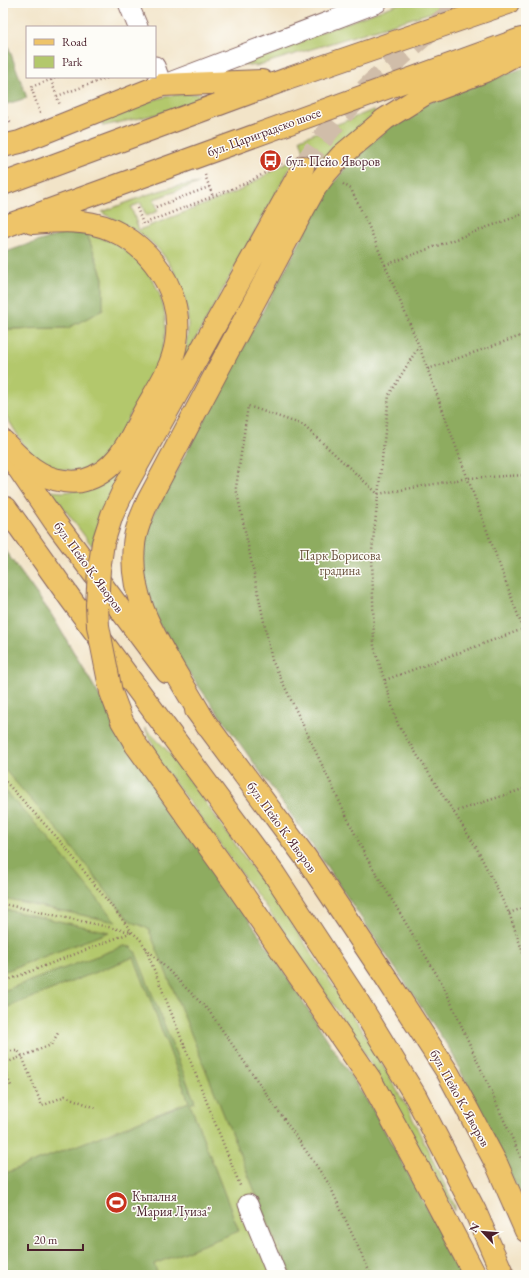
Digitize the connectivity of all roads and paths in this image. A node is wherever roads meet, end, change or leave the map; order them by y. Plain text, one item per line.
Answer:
1 (128, 3) edge
2 (377, 3) edge
3 (508, 3) edge
4 (138, 26) edge
5 (526, 38) edge
6 (526, 49) edge
7 (159, 76) edge
8 (56, 78) edge
9 (107, 78) edge
10 (154, 78) edge
11 (51, 80) junction
12 (287, 80) junction
13 (57, 96) junction
14 (60, 104) dead end
15 (3, 111) edge
16 (42, 120) dead end
17 (10, 142) edge
18 (295, 164) joint
19 (205, 176) dead end
20 (338, 181) dead end
21 (3, 184) edge
22 (209, 187) junction
23 (213, 197) junction
24 (156, 207) dead end
25 (137, 208) dead end
26 (526, 213) edge
27 (8, 225) edge
28 (385, 265) junction
29 (526, 334) edge
30 (419, 346) junction
31 (428, 369) junction
32 (3, 441) edge
33 (3, 446) edge
34 (526, 475) edge
35 (468, 478) junction
36 (378, 494) junction
37 (3, 503) edge
38 (10, 517) edge
39 (525, 629) edge
40 (526, 637) edge
41 (385, 680) junction
42 (207, 726) junction
43 (3, 779) edge
44 (526, 788) edge
45 (454, 812) junction
46 (3, 904) edge
47 (526, 907) edge
48 (509, 913) junction
49 (132, 932) junction
50 (145, 947) junction
51 (526, 961) edge
52 (3, 982) edge
53 (58, 1033) dead end
54 (3, 1051) edge
55 (22, 1056) junction
56 (3, 1065) edge
57 (11, 1086) dead end
58 (96, 1108) dead end
59 (526, 1169) edge
60 (248, 1204) joint
61 (526, 1232) edge
62 (277, 1275) edge
63 (371, 1275) edge
64 (476, 1275) edge
65 (504, 1275) edge

1 - 4 street
2 - 7 street
3 - 12 main road
5 - 27 main road, бул. Цариградско шосе
6 - 42 main road
7 - 12 main road
8 - 11 path
9 - 13 path
10 - 17 main road
11 - 13 path
11 - 16 path
12 - 21 main road
13 - 14 path
15 - 17 path
18 - 23 path
18 - 64 main road, bridge
19 - 22 path
20 - 28 path
22 - 23 path
22 - 24 path
23 - 25 path
26 - 28 path
27 - 32 main road
28 - 30 path
29 - 31 path
30 - 31 path
30 - 36 path
31 - 35 path
33 - 42 main road, бул. Пейо К. Яворов
34 - 35 path
35 - 36 path
35 - 39 path
36 - 41 path
36 - 59 path
37 - 38 main road
38 - 65 main road
39 - 40 path
39 - 41 path
41 - 45 path
42 - 61 main road, бул. Пейо К. Яворов
43 - 49 path
44 - 45 path
45 - 48 path
46 - 49 path
47 - 48 path
48 - 51 path
49 - 50 path
49 - 52 path
50 - 60 path
50 - 63 path
53 - 55 path
54 - 55 path
55 - 56 path
55 - 58 path
56 - 57 path
60 - 62 street

